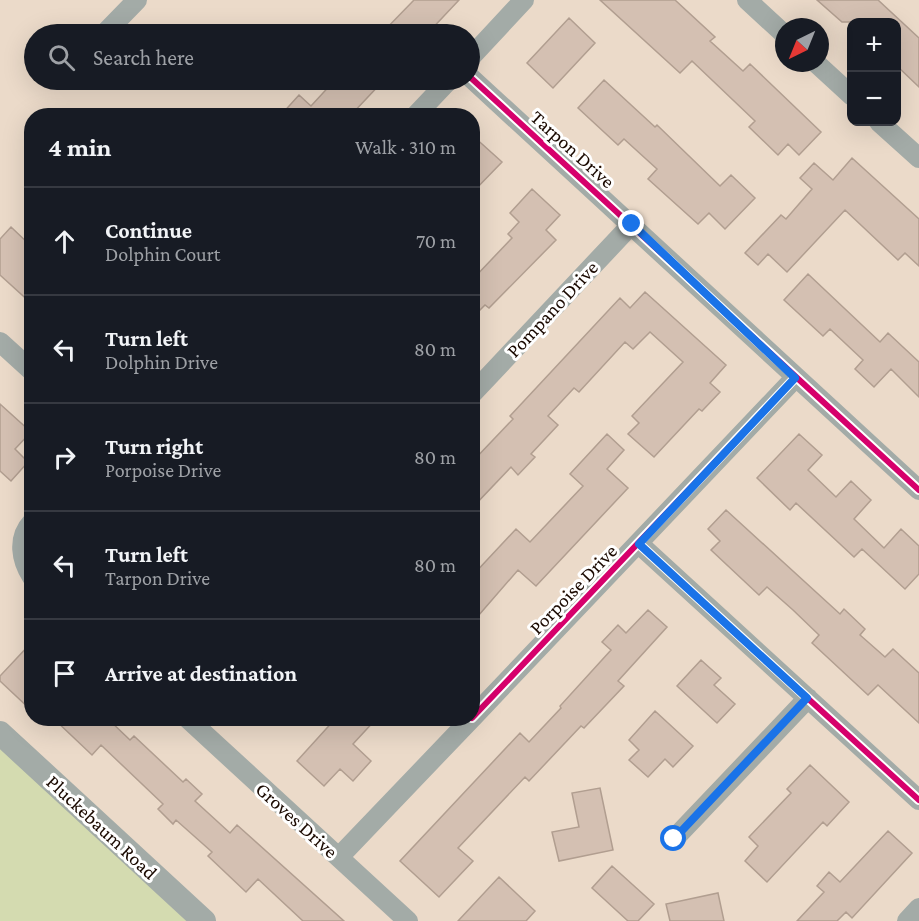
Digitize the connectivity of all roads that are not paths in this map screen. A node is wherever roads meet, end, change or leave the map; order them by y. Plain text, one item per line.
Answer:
1 (137, 0) edge
2 (525, 0) edge
3 (747, 0) edge
4 (114, 24) edge
5 (775, 26) edge
6 (480, 47) edge
7 (826, 72) edge
8 (480, 86) edge
9 (440, 90) edge
10 (847, 91) edge
11 (423, 108) edge
12 (883, 126) edge
13 (919, 158) edge
14 (632, 224) junction
15 (0, 342) edge
16 (24, 364) edge
17 (795, 378) junction
18 (480, 386) edge
19 (919, 490) edge
20 (24, 539) edge
21 (639, 544) junction
22 (24, 560) edge
23 (807, 698) junction
24 (480, 710) edge
25 (196, 726) edge
26 (464, 726) edge
27 (0, 733) edge
28 (919, 800) edge
29 (674, 839) dead end
30 (339, 857) junction
31 (919, 908) edge
32 (204, 921) edge
33 (408, 921) edge
34 (907, 921) edge

1 - 4 street
2 - 6 street
3 - 5 street
7 - 10 street
8 - 14 street, Tarpon Drive
9 - 11 street
12 - 13 street
14 - 17 street, Tarpon Drive
14 - 18 street, Pompano Drive
15 - 16 street
17 - 19 street, Tarpon Drive
17 - 21 street, Porpoise Drive
20 - 22 street
21 - 23 street
21 - 24 street, Porpoise Drive
23 - 28 street
23 - 29 street
25 - 30 street, Groves Drive
26 - 30 street, Porpoise Drive
27 - 32 street, Pluckebaum Road
30 - 33 street, Groves Drive
31 - 34 street

